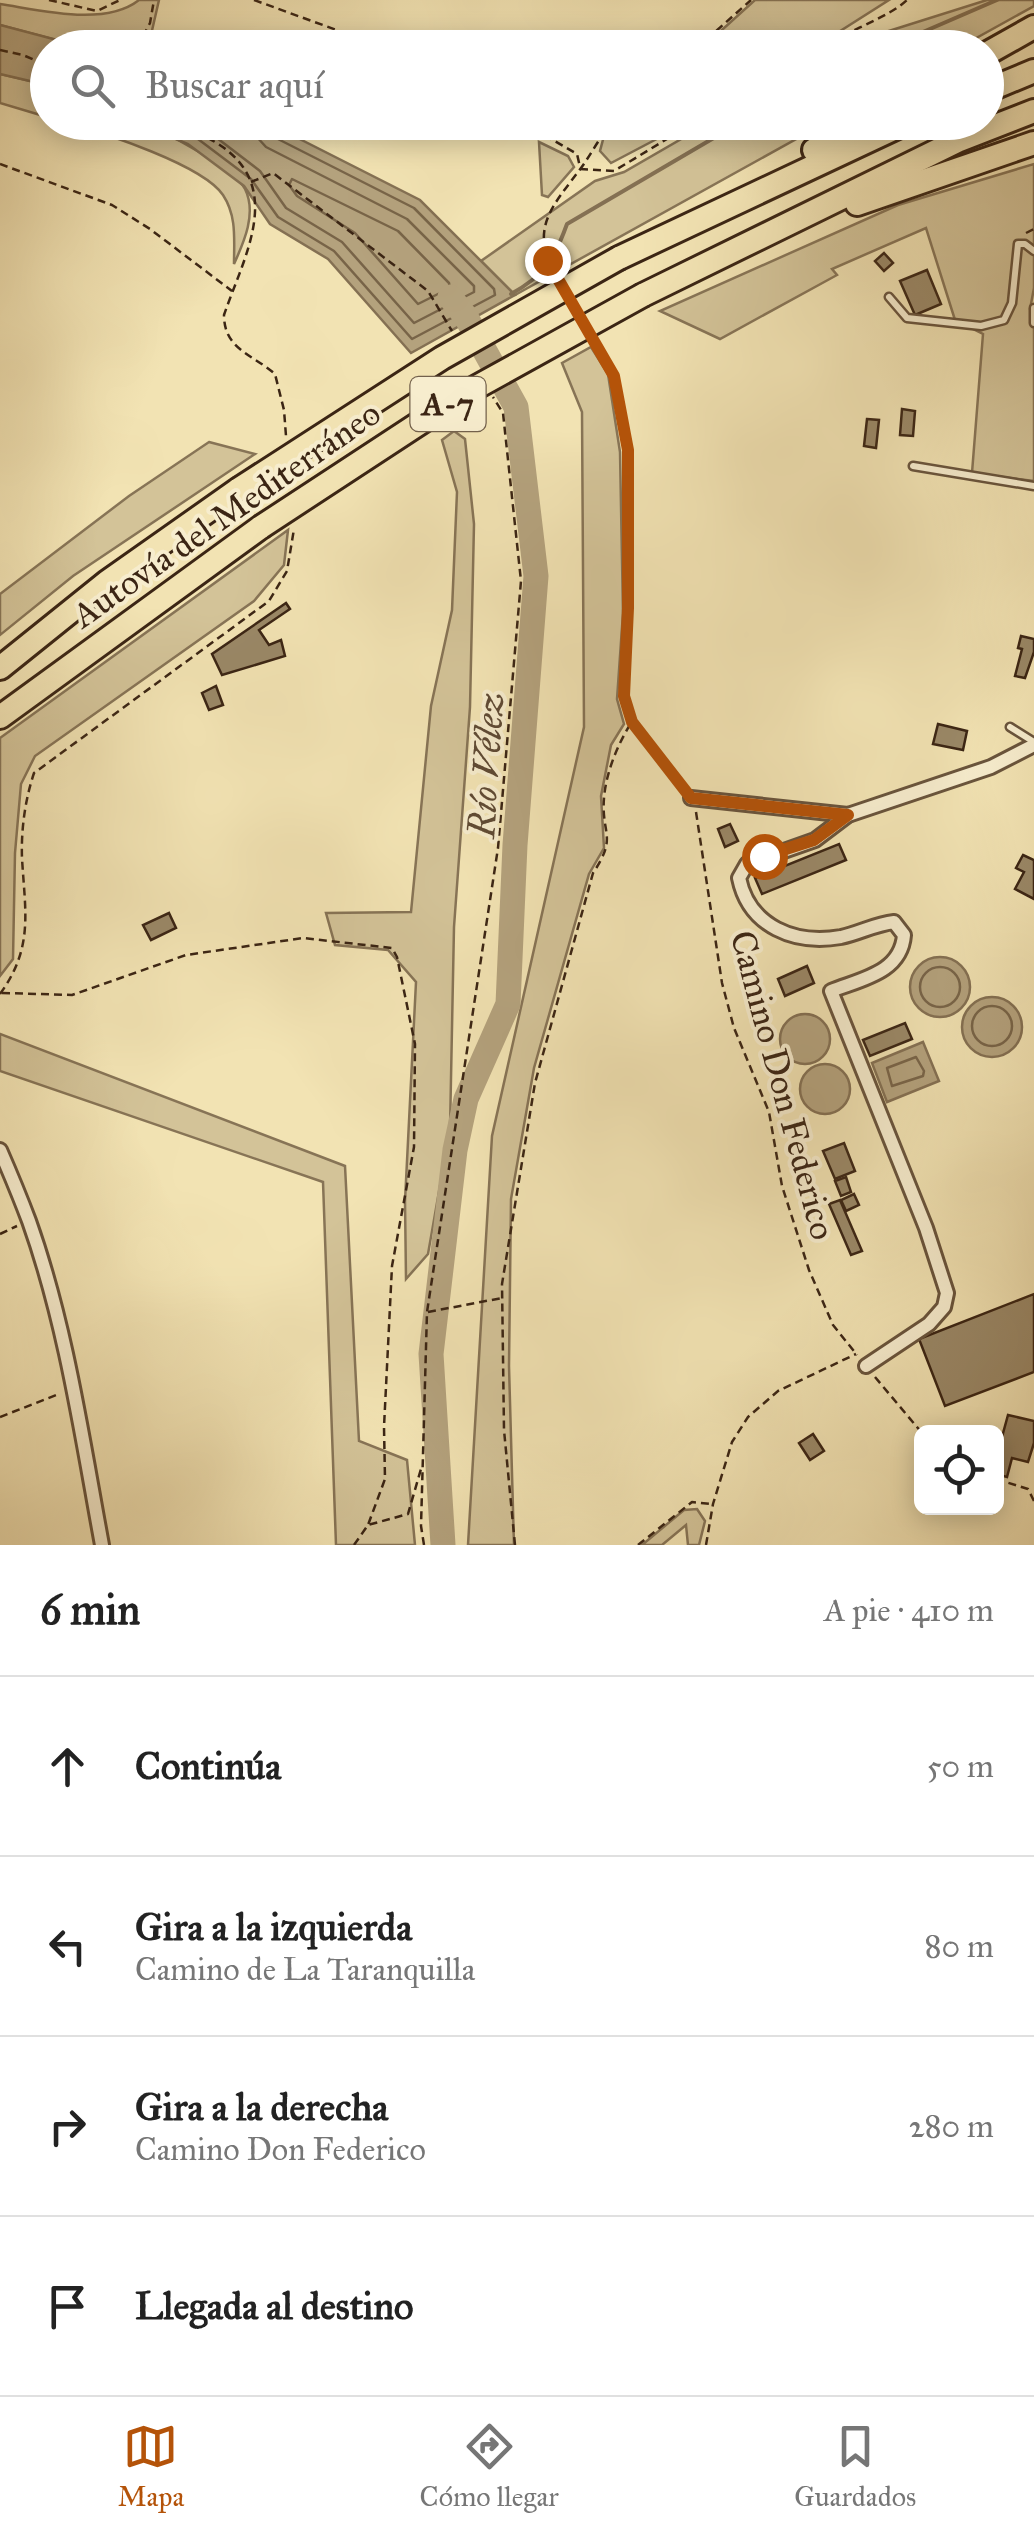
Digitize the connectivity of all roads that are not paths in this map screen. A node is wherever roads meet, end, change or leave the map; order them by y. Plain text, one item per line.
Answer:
1 (1034, 27) edge
2 (1004, 44) edge
3 (1034, 71) edge
4 (1004, 83) edge
5 (1034, 110) edge
6 (1004, 122) edge
7 (831, 140) edge
8 (870, 140) edge
9 (960, 140) edge
10 (1034, 143) edge
11 (1034, 251) edge
12 (619, 258) junction
13 (687, 272) junction
14 (890, 297) dead end
15 (1034, 308) edge
16 (1034, 323) edge
17 (913, 466) dead end
18 (1034, 486) edge
19 (0, 668) edge
20 (0, 717) edge
21 (1010, 726) dead end
22 (1034, 744) edge
23 (691, 798) road end
24 (848, 815) junction
25 (0, 1150) edge
26 (866, 1366) road end
27 (102, 1545) edge

1 - 2 highway
3 - 4 highway
5 - 6 highway, Autovía del Mediterráneo / A-7
7 - 12 highway
8 - 12 highway, Autovía del Mediterráneo / A-7
9 - 13 highway, Autovía del Mediterráneo / A-7
10 - 13 highway
11 - 14 lane
12 - 19 highway, Autovía del Mediterráneo / A-7, bridge
13 - 20 highway, Autovía del Mediterráneo / A-7, bridge
15 - 16 lane
17 - 18 lane
21 - 22 lane
22 - 24 street
23 - 24 street
24 - 26 street
25 - 27 street

